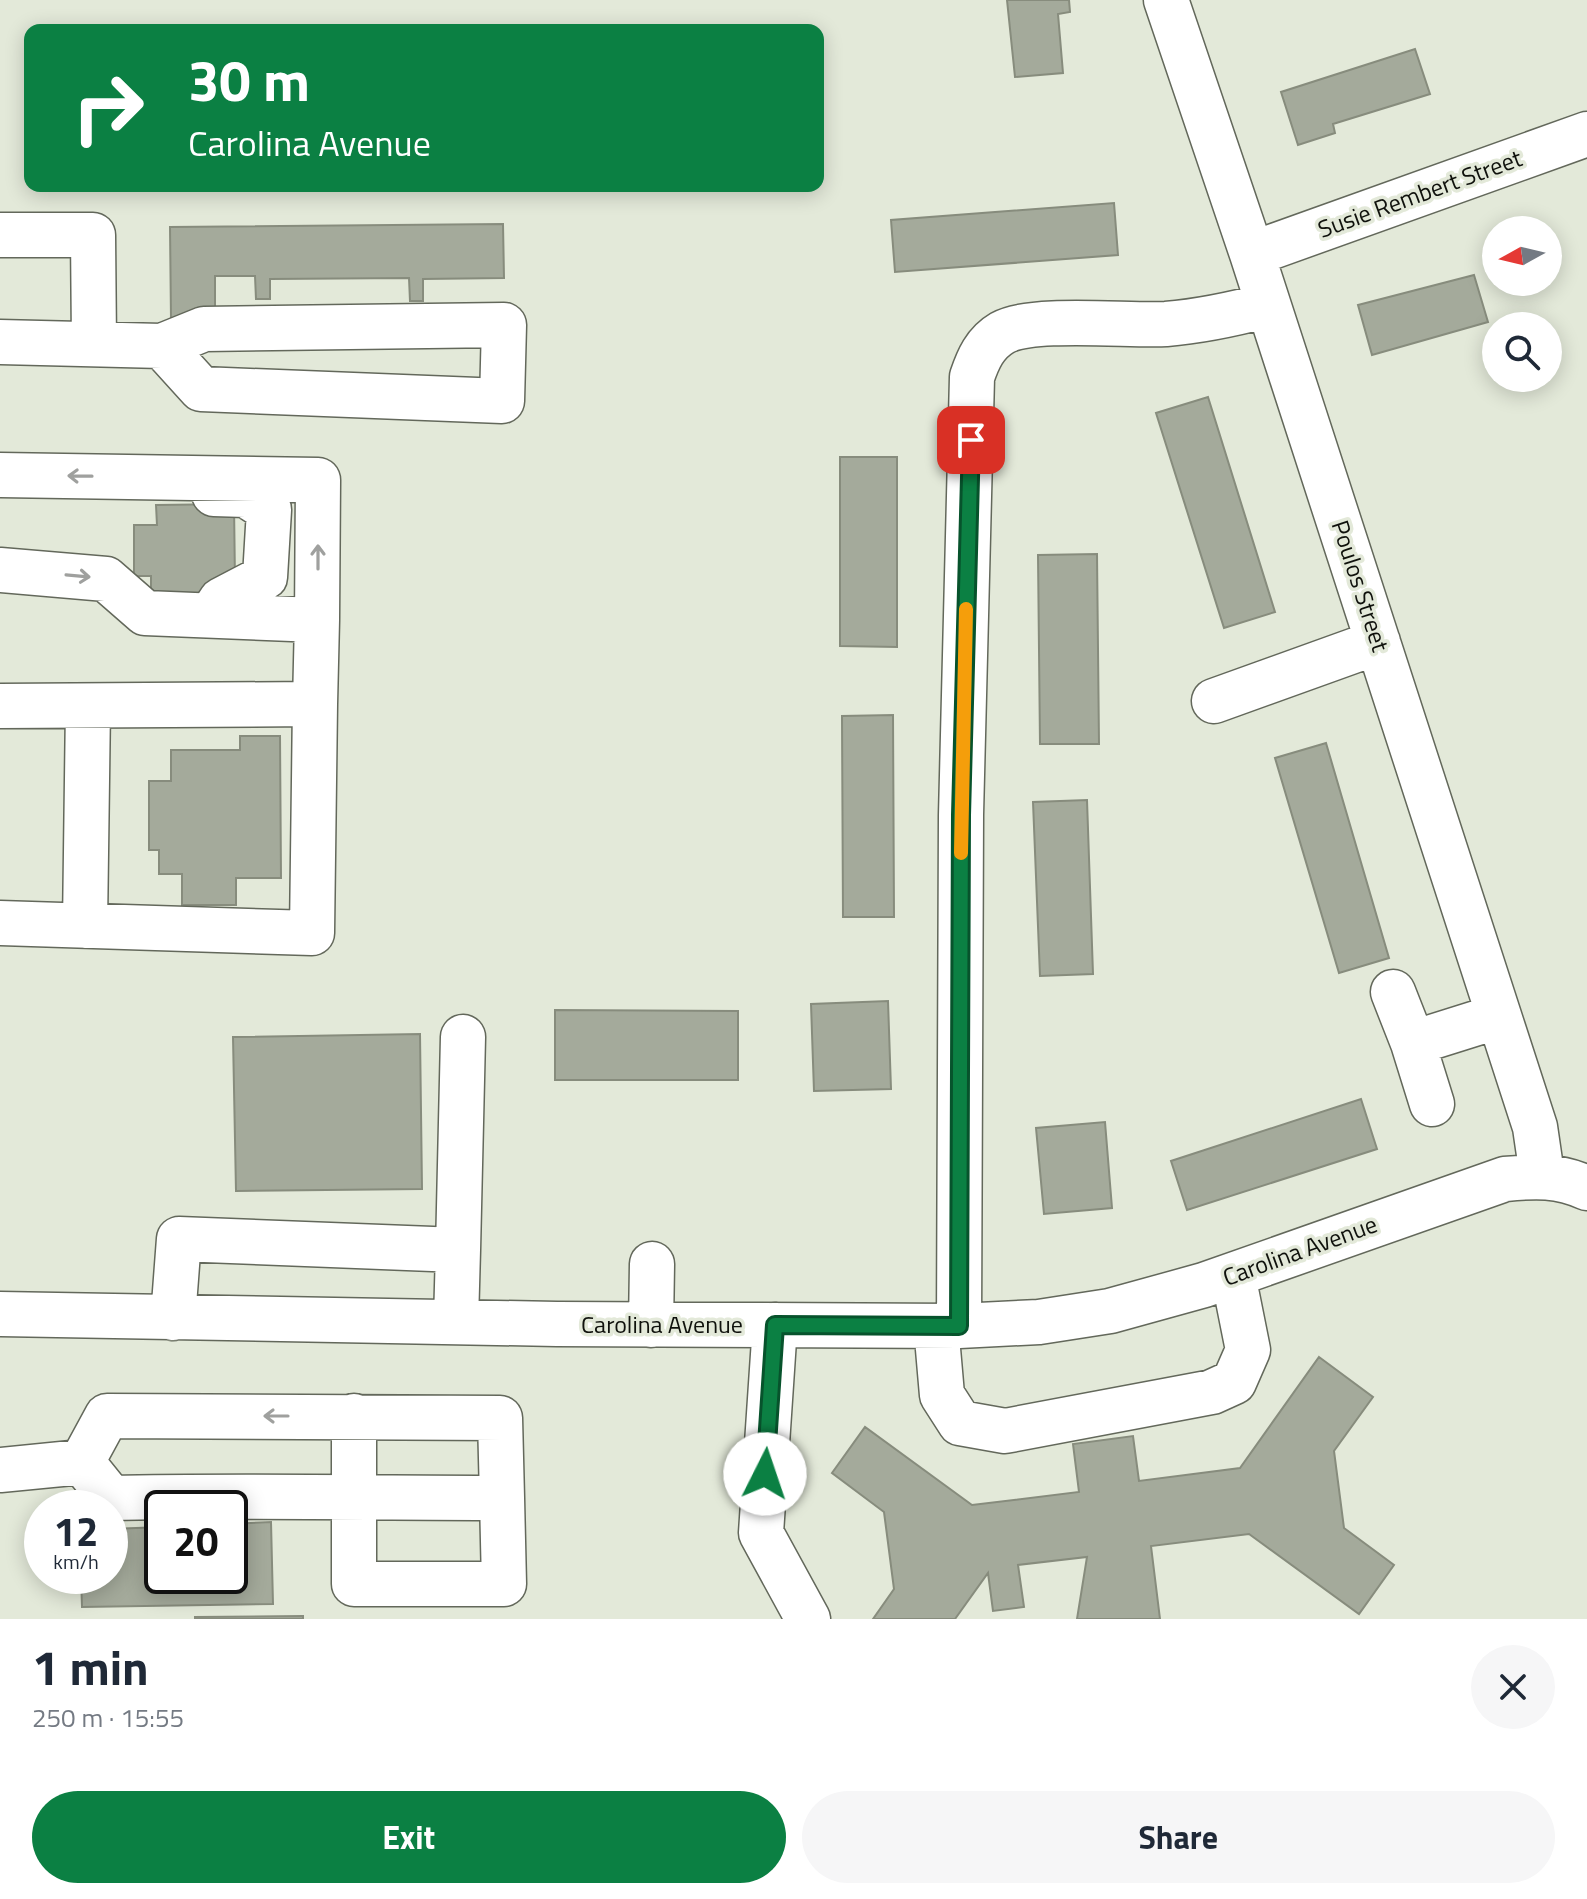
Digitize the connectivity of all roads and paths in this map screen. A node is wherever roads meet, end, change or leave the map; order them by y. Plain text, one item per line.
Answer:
1 (1166, 0) edge
2 (1587, 134) edge
3 (0, 235) edge
4 (1252, 254) junction
5 (1268, 305) junction
6 (0, 342) edge
7 (94, 343) junction
8 (162, 346) junction
9 (0, 475) edge
10 (148, 477) junction
11 (0, 570) edge
12 (211, 615) junction
13 (317, 620) junction
14 (1378, 642) junction
15 (1214, 701) dead end
16 (315, 704) junction
17 (0, 706) edge
18 (88, 706) junction
19 (0, 923) edge
20 (85, 926) junction
21 (1393, 992) dead end
22 (1499, 1016) junction
23 (463, 1037) dead end
24 (1413, 1043) junction
25 (1432, 1104) dead end
26 (1542, 1175) junction
27 (1587, 1188) edge
28 (458, 1250) junction
29 (652, 1264) dead end
30 (1233, 1275) junction
31 (0, 1314) edge
32 (173, 1318) junction
33 (456, 1322) junction
34 (651, 1325) junction
35 (775, 1325) junction
36 (947, 1326) junction
37 (354, 1416) junction
38 (82, 1462) junction
39 (0, 1470) edge
40 (355, 1498) junction
41 (502, 1498) junction
42 (808, 1619) edge

1 - 4 street, Poulos Street
2 - 4 street, Susie Rembert Street
3 - 7 street
4 - 5 street, Poulos Street
5 - 14 street, Poulos Street
5 - 36 street
6 - 7 street
7 - 8 street
8 - 8 street
10 -> 9 street
10 - 12 street
13 -> 10 street
11 -> 12 street
12 - 13 street
13 - 16 street
14 - 15 street
14 - 22 street, Poulos Street
16 - 18 street
16 - 20 street
17 - 18 street
18 - 20 street
19 - 20 street
21 - 24 street
22 - 24 street
22 - 26 street, Poulos Street
23 - 28 street
24 - 25 street
26 - 27 street, Carolina Avenue
26 - 30 street, Carolina Avenue
28 - 32 street
28 - 33 street
29 - 34 street
30 - 36 street, Carolina Avenue
30 - 36 street
31 - 32 street, Carolina Avenue
32 - 33 street, Carolina Avenue
33 - 34 street, Carolina Avenue
34 - 35 street, Carolina Avenue
35 - 36 street, Carolina Avenue
35 - 42 street
37 -> 38 street
37 - 40 street
37 - 41 street
38 - 39 street
38 - 40 street
40 - 41 street
40 - 41 street

